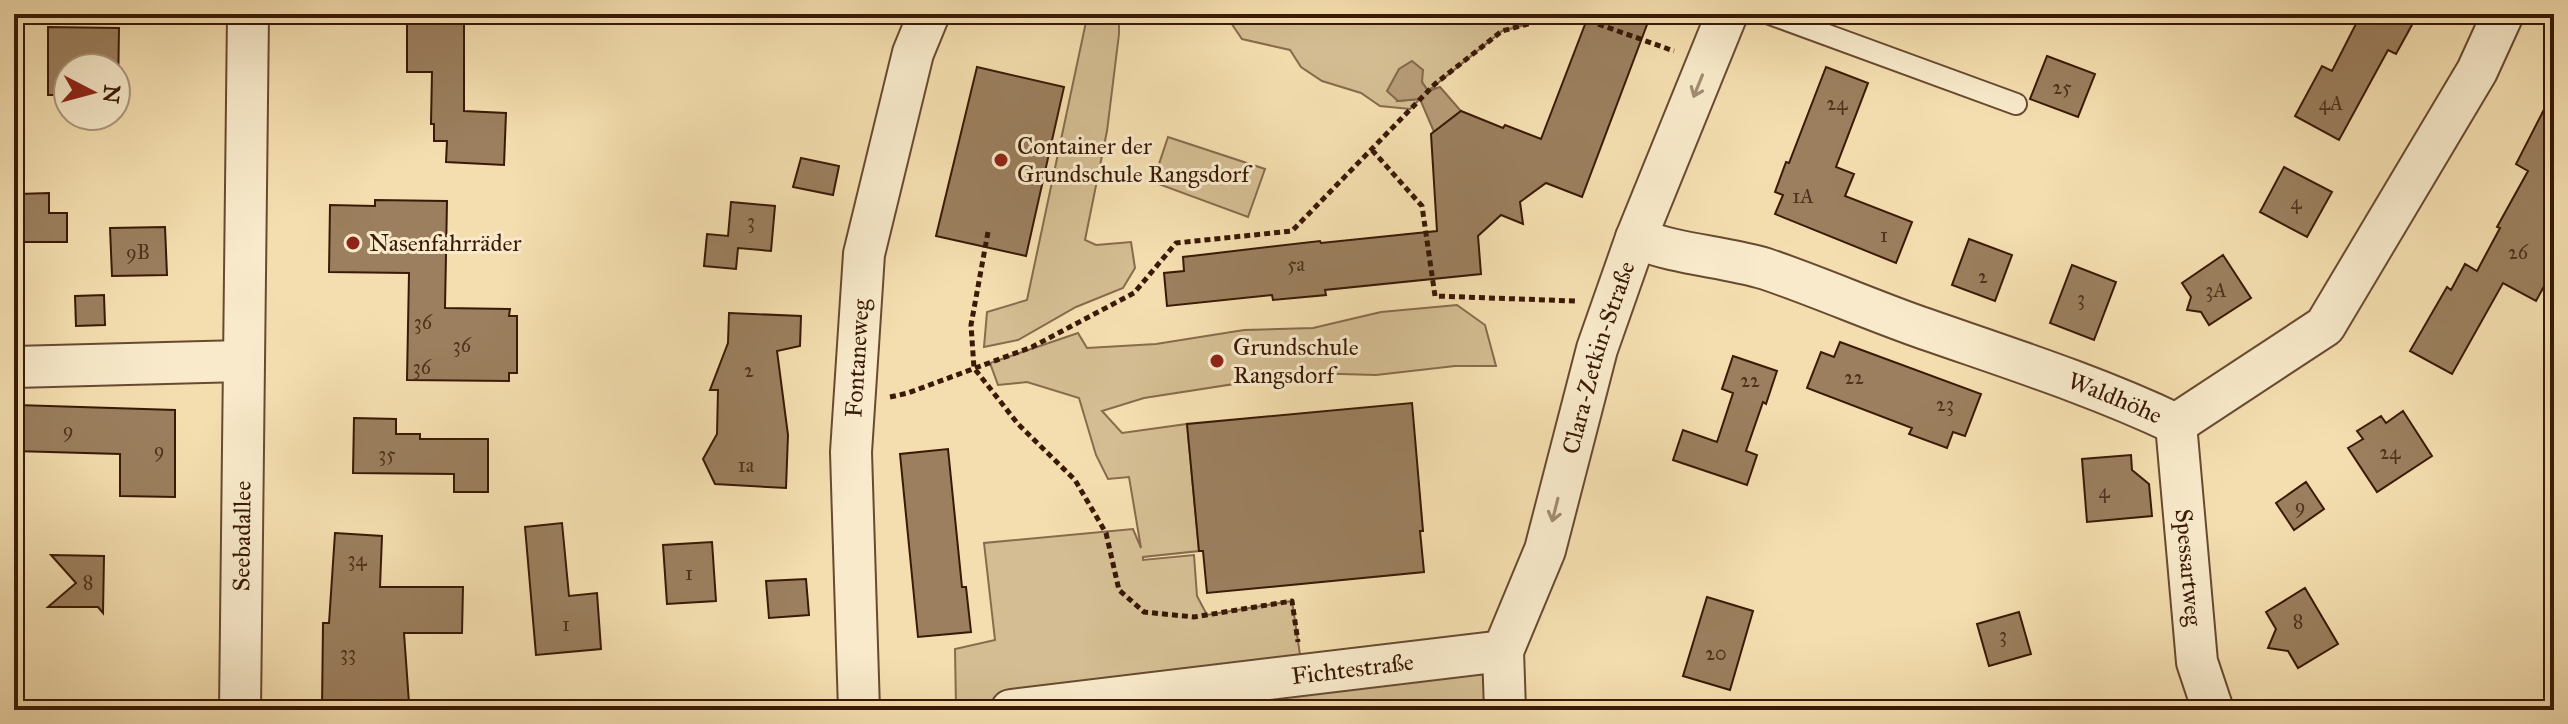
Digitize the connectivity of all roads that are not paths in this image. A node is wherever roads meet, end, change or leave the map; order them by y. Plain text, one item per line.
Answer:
1 (248, 14) edge
2 (929, 14) edge
3 (1727, 14) edge
4 (1770, 14) edge
5 (2503, 14) edge
6 (2016, 104) dead end
7 (1636, 238) junction
8 (242, 361) junction
9 (14, 367) edge
10 (2176, 424) junction
11 (1503, 651) junction
12 (240, 710) edge
13 (859, 710) edge
14 (1011, 710) edge
15 (1505, 710) edge
16 (2213, 710) edge

1 - 8 street, Seebadallee
2 - 13 street, Fontaneweg
3 -> 7 street, Clara-Zetkin-Straße
4 - 6 lane
5 - 10 street, Waldhöhe
7 - 10 street, Waldhöhe
7 -> 11 street, Clara-Zetkin-Straße
8 - 9 street
8 - 12 street, Seebadallee
10 - 16 street, Spessartweg
11 - 14 street, Fichtestraße
11 - 15 street, Clara-Zetkin-Straße

